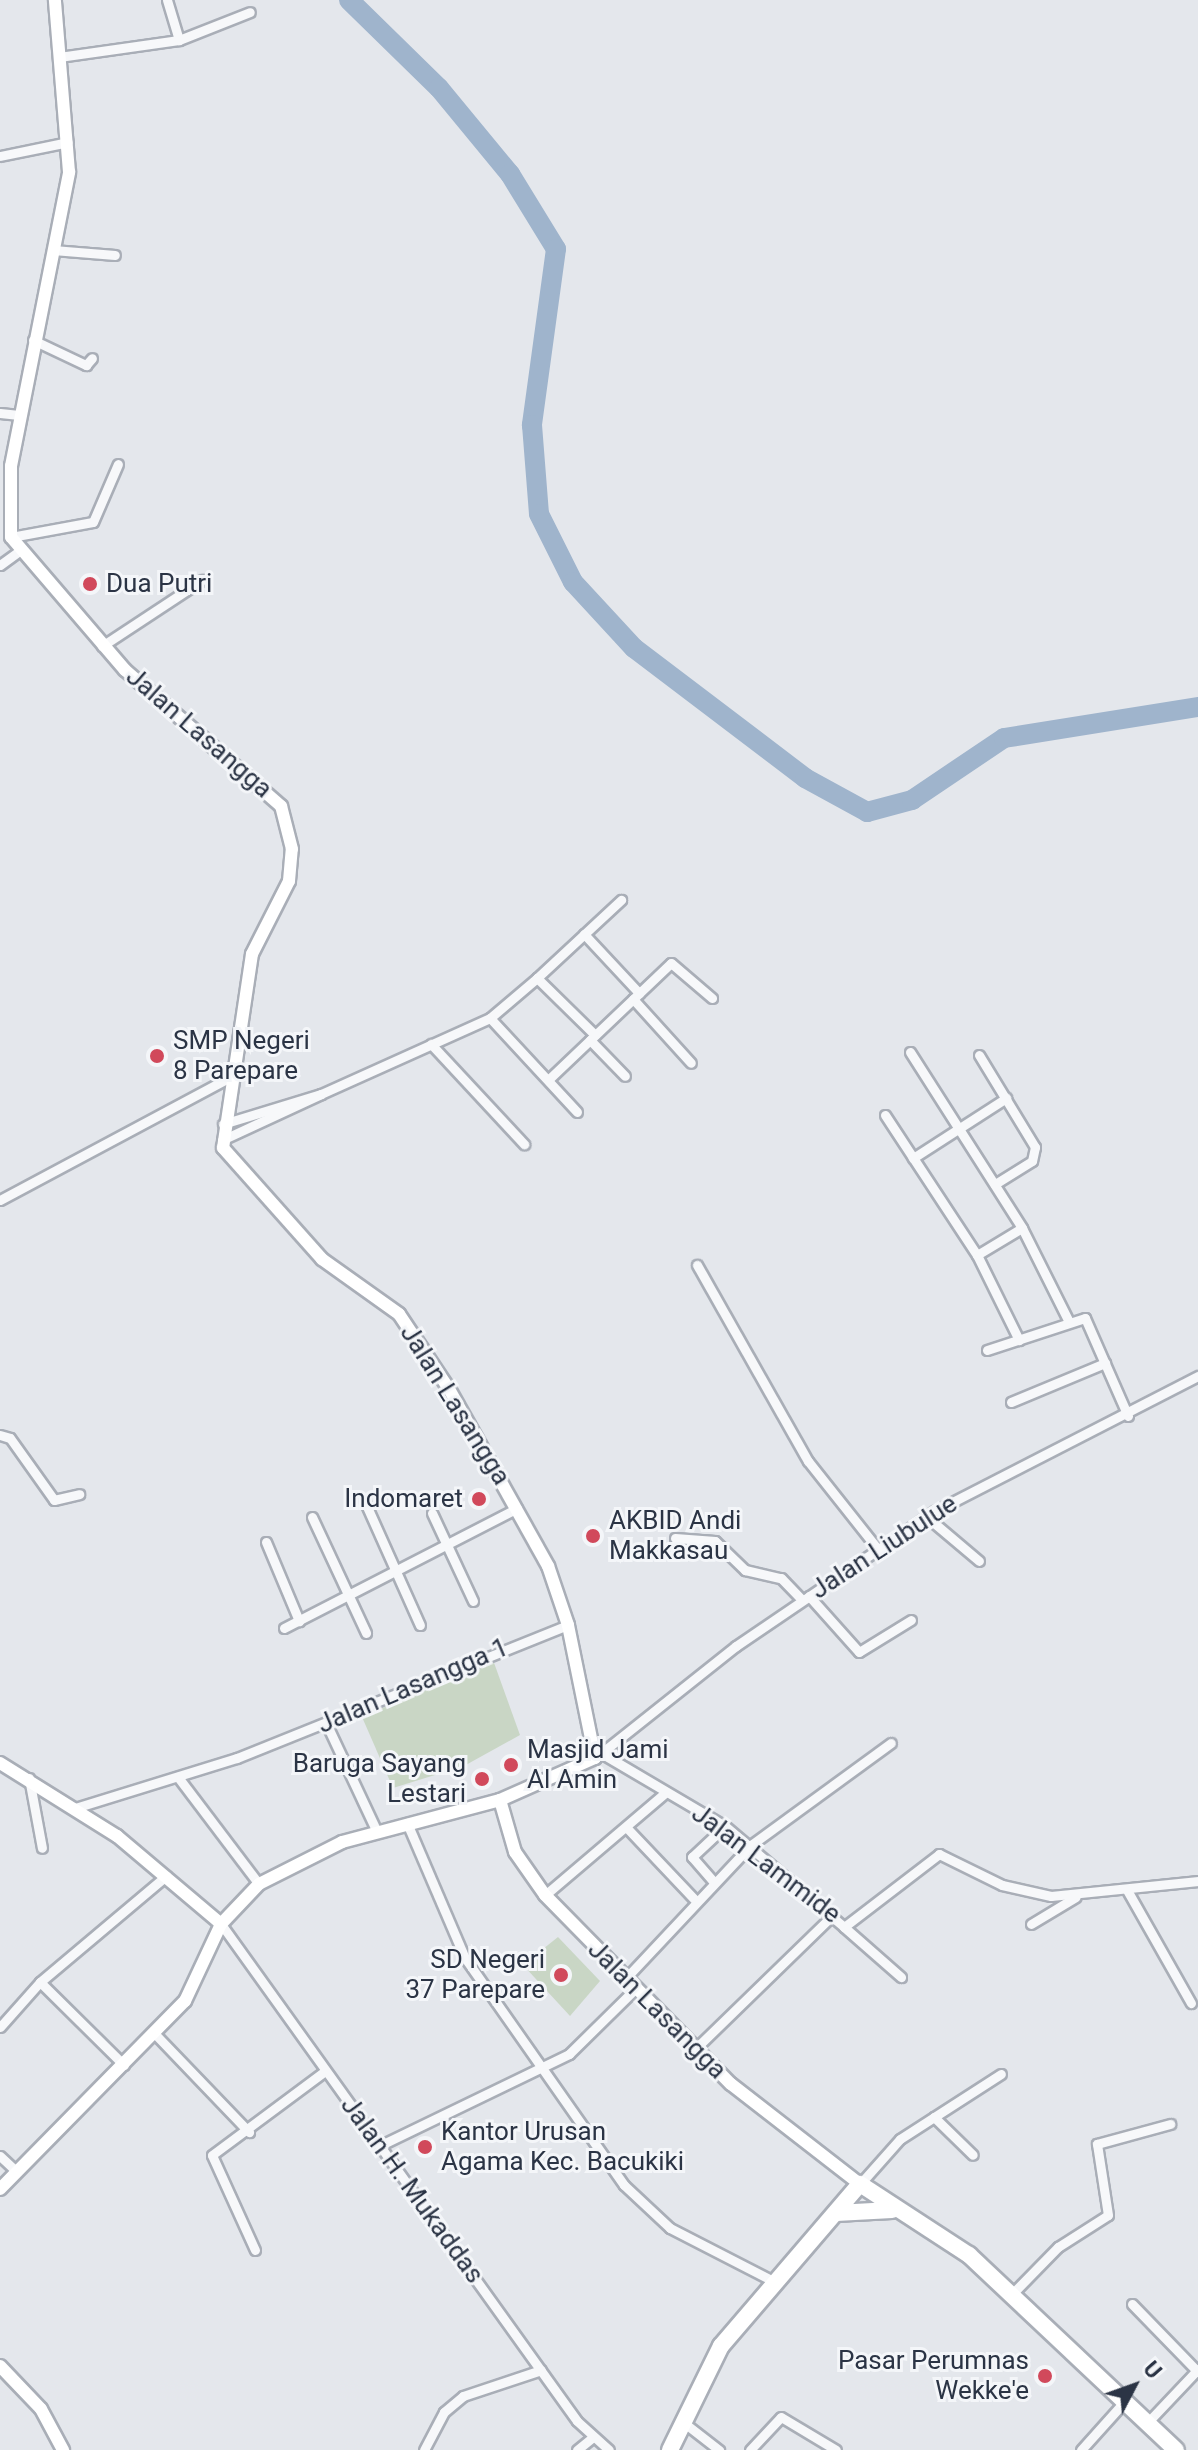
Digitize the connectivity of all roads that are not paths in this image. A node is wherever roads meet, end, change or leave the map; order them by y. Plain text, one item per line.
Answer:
1 (55, 0) edge
2 (167, 0) edge
3 (250, 12) dead end
4 (179, 40) junction
5 (59, 57) junction
6 (68, 142) junction
7 (0, 156) edge
8 (53, 250) junction
9 (115, 255) dead end
10 (33, 340) junction
11 (92, 358) dead end
12 (0, 413) edge
13 (19, 415) junction
14 (118, 464) dead end
15 (6, 466) edge
16 (11, 537) junction
17 (19, 551) junction
18 (0, 565) edge
19 (202, 580) dead end
20 (102, 646) junction
21 (621, 900) dead end
22 (584, 934) junction
23 (537, 978) junction
24 (636, 996) junction
25 (712, 998) dead end
26 (490, 1018) junction
27 (592, 1038) junction
28 (431, 1044) junction
29 (910, 1052) dead end
30 (979, 1055) dead end
31 (691, 1063) dead end
32 (625, 1076) dead end
33 (230, 1077) junction
34 (549, 1079) junction
35 (321, 1094) junction
36 (1006, 1098) junction
37 (577, 1112) dead end
38 (885, 1115) dead end
39 (222, 1124) junction
40 (959, 1130) junction
41 (222, 1140) junction
42 (524, 1144) dead end
43 (913, 1158) junction
44 (995, 1184) junction
45 (0, 1200) edge
46 (1022, 1228) junction
47 (977, 1255) junction
48 (697, 1265) dead end
49 (1069, 1322) junction
50 (1019, 1340) junction
51 (987, 1350) dead end
52 (1105, 1363) junction
53 (1198, 1376) edge
54 (1011, 1402) dead end
55 (1128, 1416) junction
56 (0, 1435) edge
57 (79, 1494) dead end
58 (364, 1500) dead end
59 (517, 1508) junction
60 (432, 1513) dead end
61 (312, 1517) dead end
62 (927, 1517) junction
63 (675, 1538) dead end
64 (266, 1542) dead end
65 (446, 1544) junction
66 (877, 1548) junction
67 (979, 1561) dead end
68 (395, 1571) junction
69 (351, 1593) junction
70 (806, 1598) junction
71 (473, 1601) dead end
72 (911, 1620) dead end
73 (299, 1621) junction
74 (420, 1625) dead end
75 (568, 1625) junction
76 (284, 1628) dead end
77 (366, 1633) dead end
78 (326, 1723) junction
79 (891, 1743) dead end
80 (598, 1756) junction
81 (0, 1763) edge
82 (178, 1777) junction
83 (29, 1778) junction
84 (666, 1792) junction
85 (500, 1800) junction
86 (75, 1808) junction
87 (407, 1823) junction
88 (725, 1826) junction
89 (626, 1827) junction
90 (377, 1832) junction
91 (751, 1845) junction
92 (42, 1848) dead end
93 (166, 1876) junction
94 (713, 1881) junction
95 (1198, 1881) edge
96 (259, 1884) junction
97 (1127, 1890) junction
98 (545, 1895) junction
99 (1076, 1897) junction
100 (694, 1899) junction
101 (832, 1916) junction
102 (221, 1924) junction
103 (1031, 1924) dead end
104 (844, 1927) junction
105 (901, 1977) dead end
106 (625, 1979) junction
107 (40, 1982) junction
108 (635, 1989) junction
109 (1191, 2003) dead end
110 (0, 2027) edge
111 (155, 2034) junction
112 (694, 2050) junction
113 (124, 2065) junction
114 (544, 2069) junction
115 (325, 2071) junction
116 (1001, 2074) dead end
117 (934, 2117) junction
118 (1170, 2124) dead end
119 (249, 2132) junction
120 (381, 2145) junction
121 (973, 2155) dead end
122 (0, 2156) edge
123 (17, 2172) junction
124 (860, 2184) junction
125 (0, 2189) edge
126 (892, 2210) junction
127 (836, 2213) junction
128 (255, 2250) dead end
129 (773, 2281) junction
130 (1010, 2296) junction
131 (1132, 2304) dead end
132 (0, 2366) edge
133 (541, 2370) junction
134 (1198, 2371) edge
135 (1125, 2401) junction
136 (683, 2422) junction
137 (1147, 2423) junction
138 (592, 2438) junction
139 (1169, 2448) edge
140 (63, 2450) edge
141 (424, 2450) edge
142 (577, 2450) edge
143 (609, 2450) edge
144 (670, 2450) edge
145 (719, 2450) edge
146 (750, 2450) edge
147 (836, 2450) edge
148 (1081, 2450) edge

1 - 5 street, Jalan Lasangga
2 - 4 street
3 - 4 street
4 - 5 street
5 - 6 street, Jalan Lasangga
6 - 7 street
6 - 8 street, Jalan Lasangga
8 - 9 street
8 - 10 street, Jalan Lasangga
10 - 11 street
10 - 13 street, Jalan Lasangga
12 - 13 street
13 - 15 street, Jalan Lasangga
14 - 16 street
15 - 16 street, Jalan Lasangga
16 - 17 street, Jalan Lasangga
17 - 18 street
17 - 20 street, Jalan Lasangga
19 - 20 street
20 - 33 street, Jalan Lasangga
21 - 22 street
22 - 23 street
22 - 24 street
23 - 26 street
23 - 27 street
24 - 25 street
24 - 27 street
24 - 31 street
26 - 28 street
26 - 34 street
27 - 32 street
27 - 34 street
28 - 35 street
28 - 42 street
29 - 40 street
30 - 36 street
33 - 39 street, Jalan Lasangga
33 - 45 street
34 - 37 street
35 - 39 street
35 - 41 street
36 - 40 street
36 - 44 street
38 - 43 street
39 - 41 street, Jalan Lasangga
40 - 43 street
40 - 44 street
41 - 59 street, Jalan Lasangga
43 - 47 street
44 - 46 street
46 - 47 street
46 - 49 street
47 - 50 street
48 - 66 street
49 - 50 street
49 - 52 street
50 - 51 street
52 - 54 street
52 - 55 street
53 - 55 street, Jalan Liubulue
55 - 62 street, Jalan Liubulue
56 - 57 street
58 - 68 street
59 - 65 street
59 - 75 street, Jalan Lasangga
60 - 65 street
61 - 69 street
62 - 66 street, Jalan Liubulue
62 - 67 street
63 - 70 street
64 - 73 street
65 - 68 street
65 - 71 street
66 - 70 street, Jalan Liubulue
68 - 69 street
68 - 74 street
69 - 73 street
69 - 77 street
70 - 72 street
70 - 80 street, Jalan Liubulue
73 - 76 street
75 - 78 street, Jalan Lasangga 1
75 - 80 street, Jalan Lasangga
78 - 82 street, Jalan Lasangga 1
78 - 90 street
79 - 91 street
80 - 84 street, Jalan Lammide
80 - 85 street
81 - 83 street
82 - 86 street, Jalan Lasangga 1
82 - 96 street
83 - 86 street
83 - 92 street
84 - 88 street, Jalan Lammide
84 - 89 street
85 - 87 street
85 - 98 street, Jalan Lasangga
86 - 93 street
87 - 90 street
87 - 114 street
88 - 91 street, Jalan Lammide
88 - 94 street
89 - 98 street
89 - 100 street
90 - 96 street
91 - 94 street
91 - 101 street, Jalan Lammide
93 - 102 street
93 - 107 street
94 - 100 street
95 - 97 street, Jalan Lammide
96 - 102 street
97 - 99 street, Jalan Lammide
97 - 109 street
98 - 106 street, Jalan Lasangga
99 - 103 street
99 - 104 street, Jalan Lammide
100 - 106 street
101 - 104 street, Jalan Lammide
101 - 112 street
102 - 111 street
102 - 115 street, Jalan H. Mukaddas
104 - 105 street
106 - 108 street, Jalan Lasangga
107 - 110 street
107 - 113 street
108 - 112 street, Jalan Lasangga
108 - 114 street
111 - 113 street
111 - 119 street
112 - 124 street, Jalan Lasangga
113 - 123 street
114 - 120 street
114 - 129 street
115 - 119 street
115 - 120 street, Jalan H. Mukaddas
116 - 117 street
117 - 121 street
117 - 124 street
118 - 130 street
119 - 128 street
120 - 133 street, Jalan H. Mukaddas
122 - 123 street
123 - 125 street
124 - 126 highway
124 - 127 highway
126 - 127 highway
126 - 130 highway
127 - 129 highway
129 - 136 highway
130 - 135 highway
131 - 134 street
132 - 140 street
133 - 138 street, Jalan H. Mukaddas
133 - 141 street
134 - 137 street
135 - 137 highway
135 - 148 street
136 - 144 highway
136 - 145 street
137 - 139 highway
138 - 142 street
138 - 143 street, Jalan H. Mukaddas
146 - 147 street

